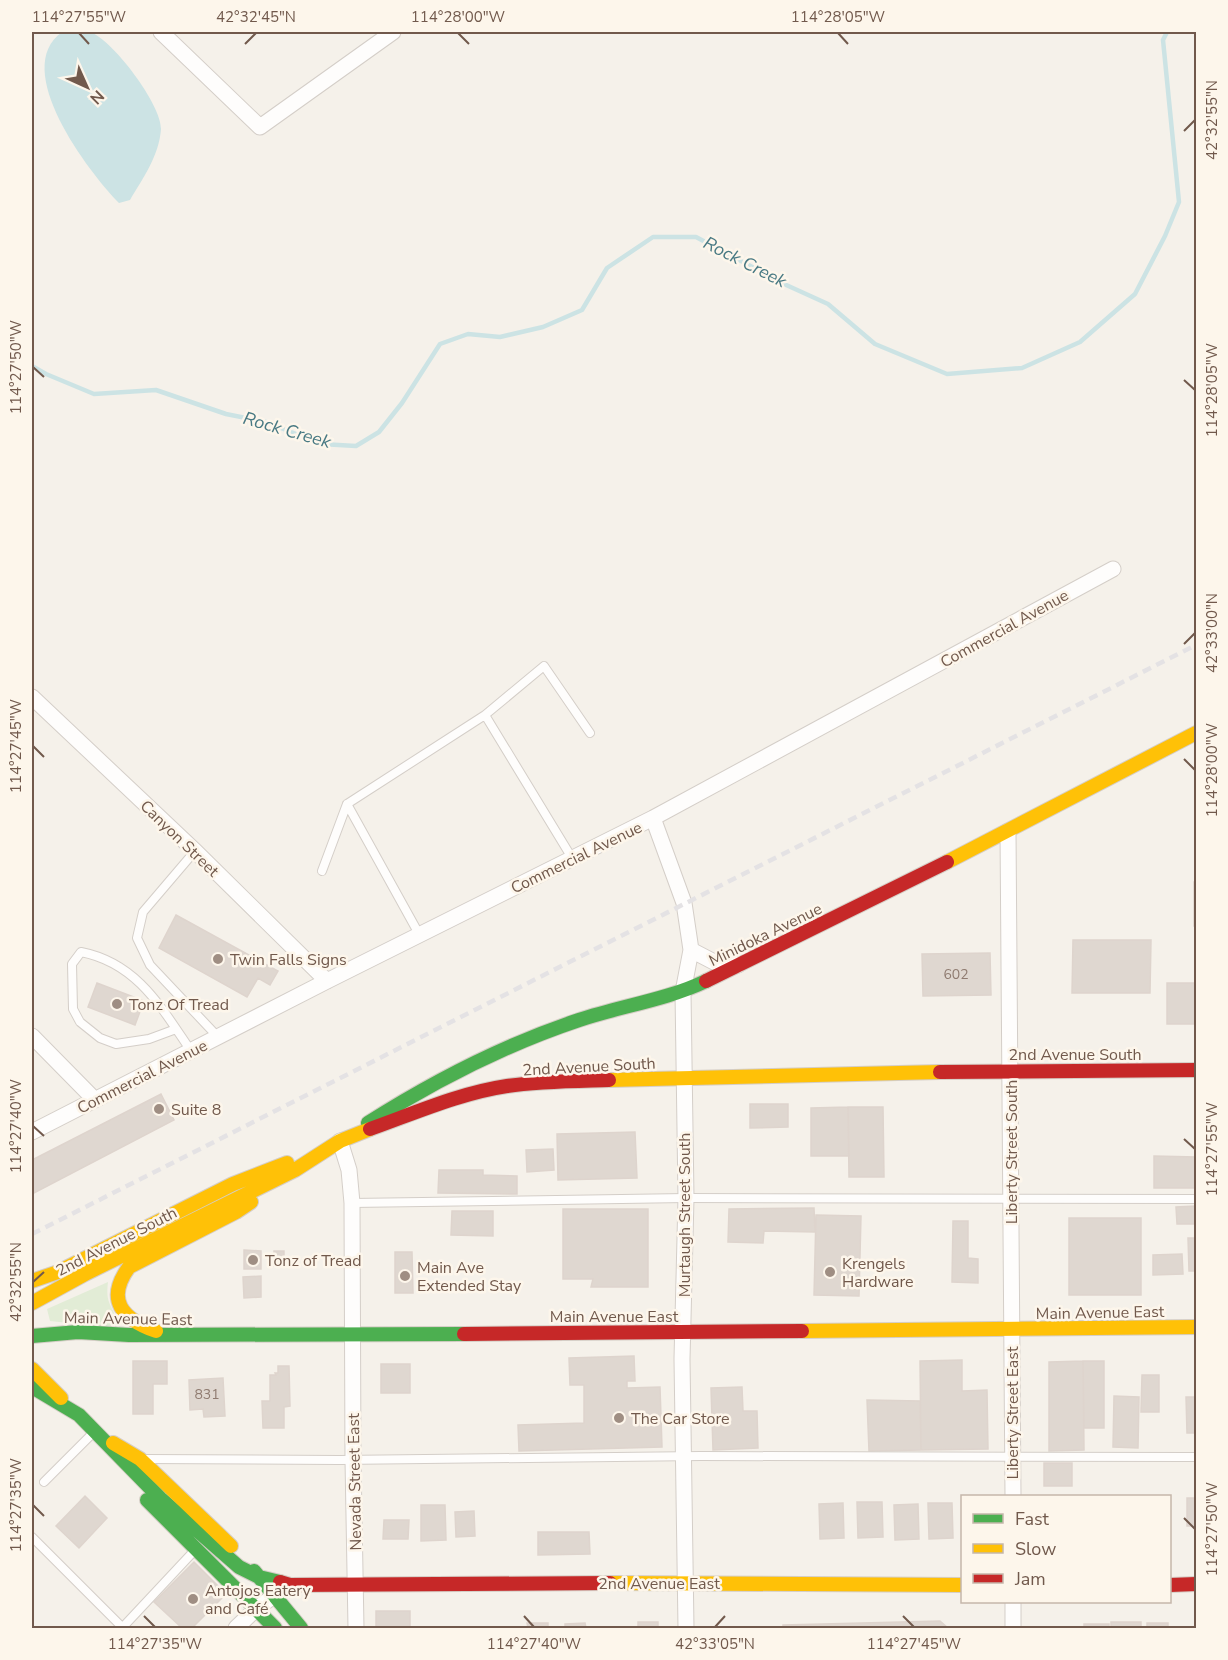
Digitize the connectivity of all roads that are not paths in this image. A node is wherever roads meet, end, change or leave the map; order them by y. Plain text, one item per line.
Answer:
1 (161, 32) edge
2 (393, 32) edge
3 (1113, 569) dead end
4 (32, 697) edge
5 (485, 715) junction
6 (590, 733) dead end
7 (1197, 733) edge
8 (347, 804) junction
9 (653, 818) junction
10 (1008, 831) junction
11 (195, 851) junction
12 (572, 858) junction
13 (322, 871) dead end
14 (420, 934) junction
15 (691, 950) junction
16 (738, 965) junction
17 (327, 981) junction
18 (683, 992) junction
19 (176, 1029) junction
20 (32, 1036) edge
21 (218, 1036) junction
22 (191, 1051) junction
23 (1010, 1070) junction
24 (1197, 1070) edge
25 (683, 1078) junction
26 (95, 1100) junction
27 (32, 1132) edge
28 (333, 1144) junction
29 (295, 1170) junction
30 (686, 1198) junction
31 (1197, 1199) edge
32 (1011, 1200) junction
33 (352, 1203) junction
34 (32, 1281) edge
35 (32, 1303) edge
36 (1197, 1328) edge
37 (1012, 1329) junction
38 (683, 1332) junction
39 (174, 1335) junction
40 (352, 1335) junction
41 (32, 1336) edge
42 (32, 1369) edge
43 (32, 1388) edge
44 (79, 1415) junction
45 (97, 1433) junction
46 (685, 1456) junction
47 (1013, 1456) junction
48 (1197, 1457) edge
49 (140, 1459) junction
50 (352, 1460) junction
51 (44, 1482) dead end
52 (1013, 1495) edge
53 (32, 1537) edge
54 (196, 1549) junction
55 (259, 1576) junction
56 (686, 1583) junction
57 (356, 1584) junction
58 (1171, 1584) edge
59 (1197, 1584) edge
60 (290, 1585) junction
61 (961, 1585) edge
62 (275, 1595) junction
63 (1013, 1603) edge
64 (256, 1609) junction
65 (123, 1628) edge
66 (236, 1629) edge
67 (275, 1629) edge
68 (301, 1629) edge
69 (356, 1629) edge
70 (686, 1629) edge
71 (1013, 1629) edge

1 - 2 street
3 - 9 street, Commercial Avenue
4 - 11 street, Canyon Street
5 - 6 lane
5 - 8 lane
5 - 12 lane
7 - 10 main road, Minidoka Avenue
8 - 13 lane
8 - 14 lane
9 - 12 street, Commercial Avenue
9 - 15 street, Murtaugh Street South
10 - 16 main road, Minidoka Avenue
10 - 23 street, Liberty Street South
11 - 17 street, Canyon Street
11 - 21 lane
12 - 14 street, Commercial Avenue
14 - 17 street, Commercial Avenue
15 - 16 street
15 - 18 street, Murtaugh Street South
16 - 18 main road, Minidoka Avenue
17 - 21 street, Commercial Avenue
18 - 25 street, Murtaugh Street South
18 - 28 main road, Minidoka Avenue
19 - 19 lane
19 - 22 lane
20 - 26 street
21 - 22 street, Commercial Avenue
22 - 26 street, Commercial Avenue
23 - 24 main road, 2nd Avenue South
23 - 25 main road, 2nd Avenue South
23 - 32 street, Liberty Street South
25 - 28 main road, 2nd Avenue South
25 - 30 street, Murtaugh Street South
26 - 27 street, Commercial Avenue
28 - 29 main road, 2nd Avenue South
28 - 33 street, Nevada Street East
28 - 34 main road
29 - 35 main road, 2nd Avenue South
29 - 39 main road
30 - 32 lane
30 - 33 lane
30 - 38 street, Murtaugh Street South
31 - 32 lane
32 - 37 street, Liberty Street South
33 - 40 street, Nevada Street East
36 - 37 main road, Main Avenue East
37 - 38 main road, Main Avenue East
37 - 47 street, Liberty Street East
38 - 40 main road, Main Avenue East
38 - 46 street, Murtaugh Street South
39 - 40 main road, Main Avenue East
39 - 41 main road, Main Avenue East
40 - 50 street, Nevada Street East
42 - 44 main road
43 - 44 main road
44 - 45 main road
45 - 49 main road
45 - 51 lane
45 - 54 main road
45 - 55 main road
46 - 47 lane
46 - 50 lane
46 - 56 street, Murtaugh Street South
47 - 48 lane
47 - 52 street, Liberty Street East
49 - 50 lane
49 - 55 main road
50 - 57 street, Nevada Street East
53 - 65 lane
54 - 64 main road
54 - 65 lane
55 - 60 main road, 2nd Avenue East
55 - 62 main road
56 - 57 main road, 2nd Avenue East
56 - 61 main road, 2nd Avenue East
56 - 70 street, Murtaugh Street South
57 - 60 main road, 2nd Avenue East
57 - 69 street, Nevada Street East
58 - 59 main road
60 - 62 street
62 - 64 street
62 - 68 main road
63 - 71 street
64 - 66 street
64 - 67 main road

